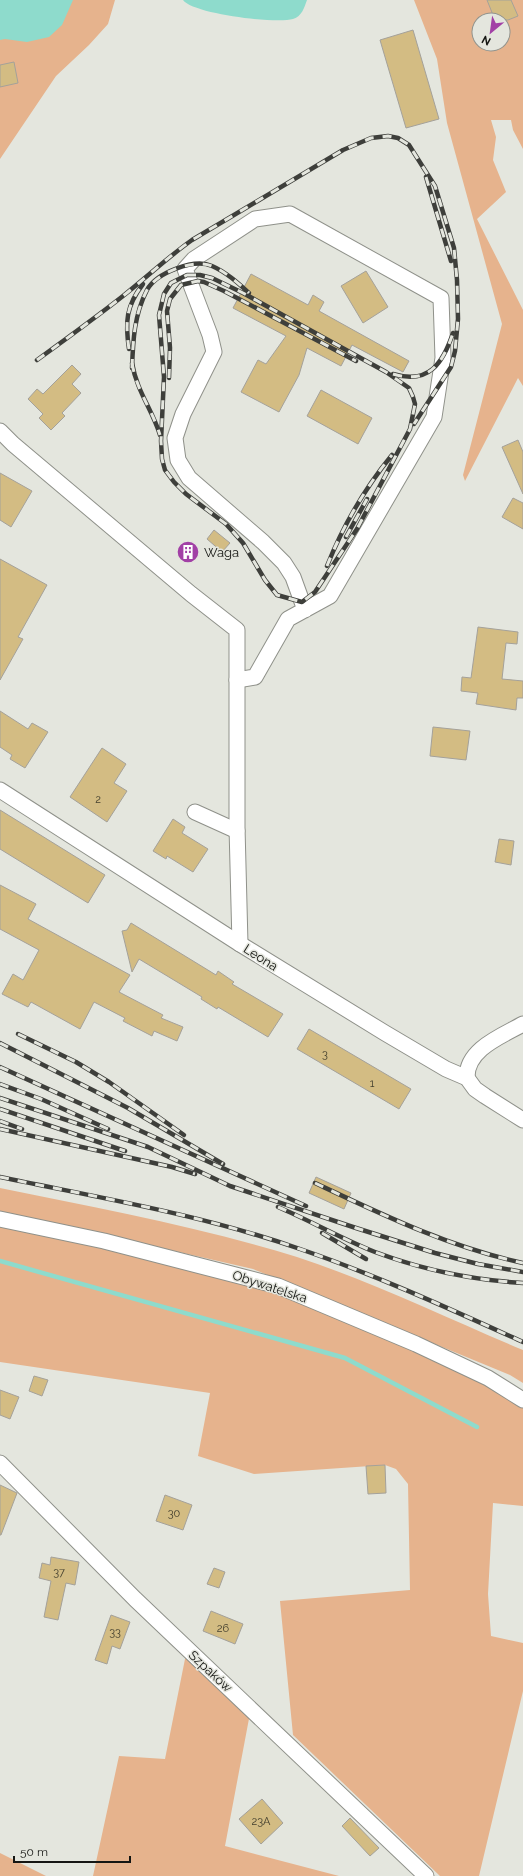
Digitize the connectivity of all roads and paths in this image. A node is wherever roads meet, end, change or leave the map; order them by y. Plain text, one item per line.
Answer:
1 (0, 431) edge
2 (305, 610) junction
3 (237, 680) junction
4 (0, 790) edge
5 (195, 812) dead end
6 (237, 831) junction
7 (240, 944) junction
8 (523, 1024) edge
9 (467, 1078) junction
10 (523, 1120) edge
11 (0, 1219) edge
12 (523, 1400) edge
13 (0, 1463) edge
14 (426, 1876) edge

1 - 3 street
2 - 2 street
2 - 3 street
3 - 6 street
4 - 7 street, Leona
5 - 6 street
6 - 7 street
7 - 9 street, Leona
8 - 9 street
9 - 10 street, Leona
11 - 12 street, Obywatelska
13 - 14 street, Szpaków

